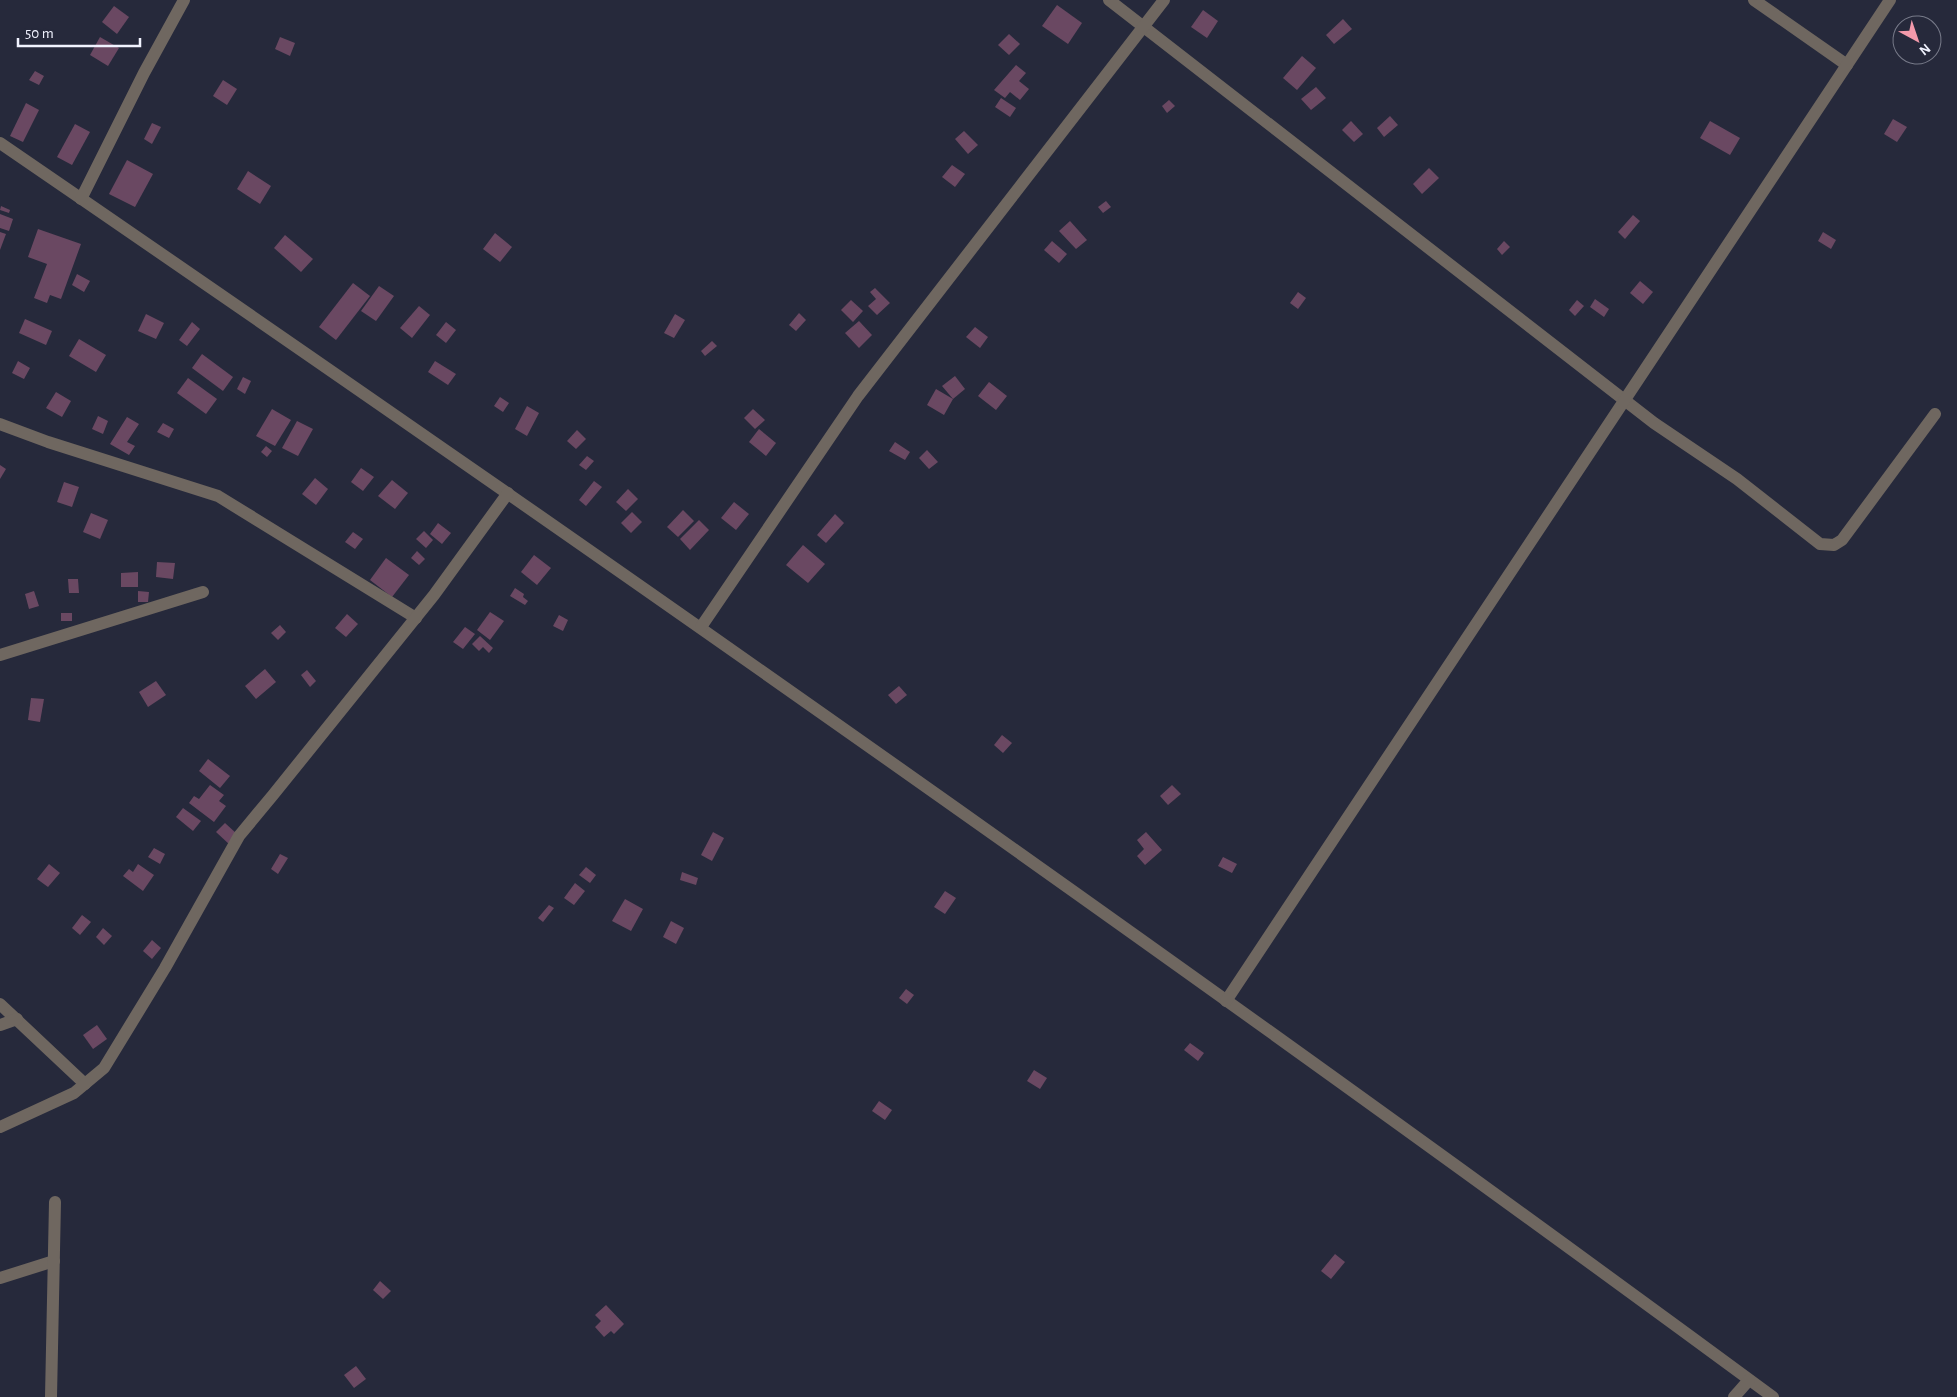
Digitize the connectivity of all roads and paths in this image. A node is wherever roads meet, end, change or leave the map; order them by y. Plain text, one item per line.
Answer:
1 (184, 0) edge
2 (1109, 0) edge
3 (1164, 0) edge
4 (1754, 0) edge
5 (1890, 0) edge
6 (1144, 26) junction
7 (1847, 65) junction
8 (0, 143) edge
9 (81, 199) junction
10 (1625, 401) junction
11 (1935, 414) dead end
12 (0, 424) edge
13 (508, 493) junction
14 (203, 592) dead end
15 (416, 618) junction
16 (701, 627) junction
17 (0, 656) edge
18 (1226, 1001) junction
19 (0, 1004) edge
20 (18, 1019) junction
21 (0, 1025) edge
22 (85, 1084) junction
23 (0, 1127) edge
24 (55, 1202) dead end
25 (54, 1260) junction
26 (0, 1278) edge
27 (1749, 1380) junction
28 (51, 1397) edge
29 (1734, 1397) edge
30 (1773, 1397) edge

1 - 9 street
2 - 6 street
3 - 6 street
4 - 7 street
5 - 7 street
6 - 10 street
6 - 16 street
7 - 10 street
8 - 9 street
9 - 13 street
10 - 11 street
10 - 18 street
12 - 15 street
13 - 15 street
13 - 16 street
14 - 17 street
15 - 22 street
16 - 18 street
18 - 27 street
19 - 20 street
20 - 21 street
20 - 22 street
22 - 23 street
24 - 25 street
25 - 26 street
25 - 28 street
27 - 29 street
27 - 30 street

